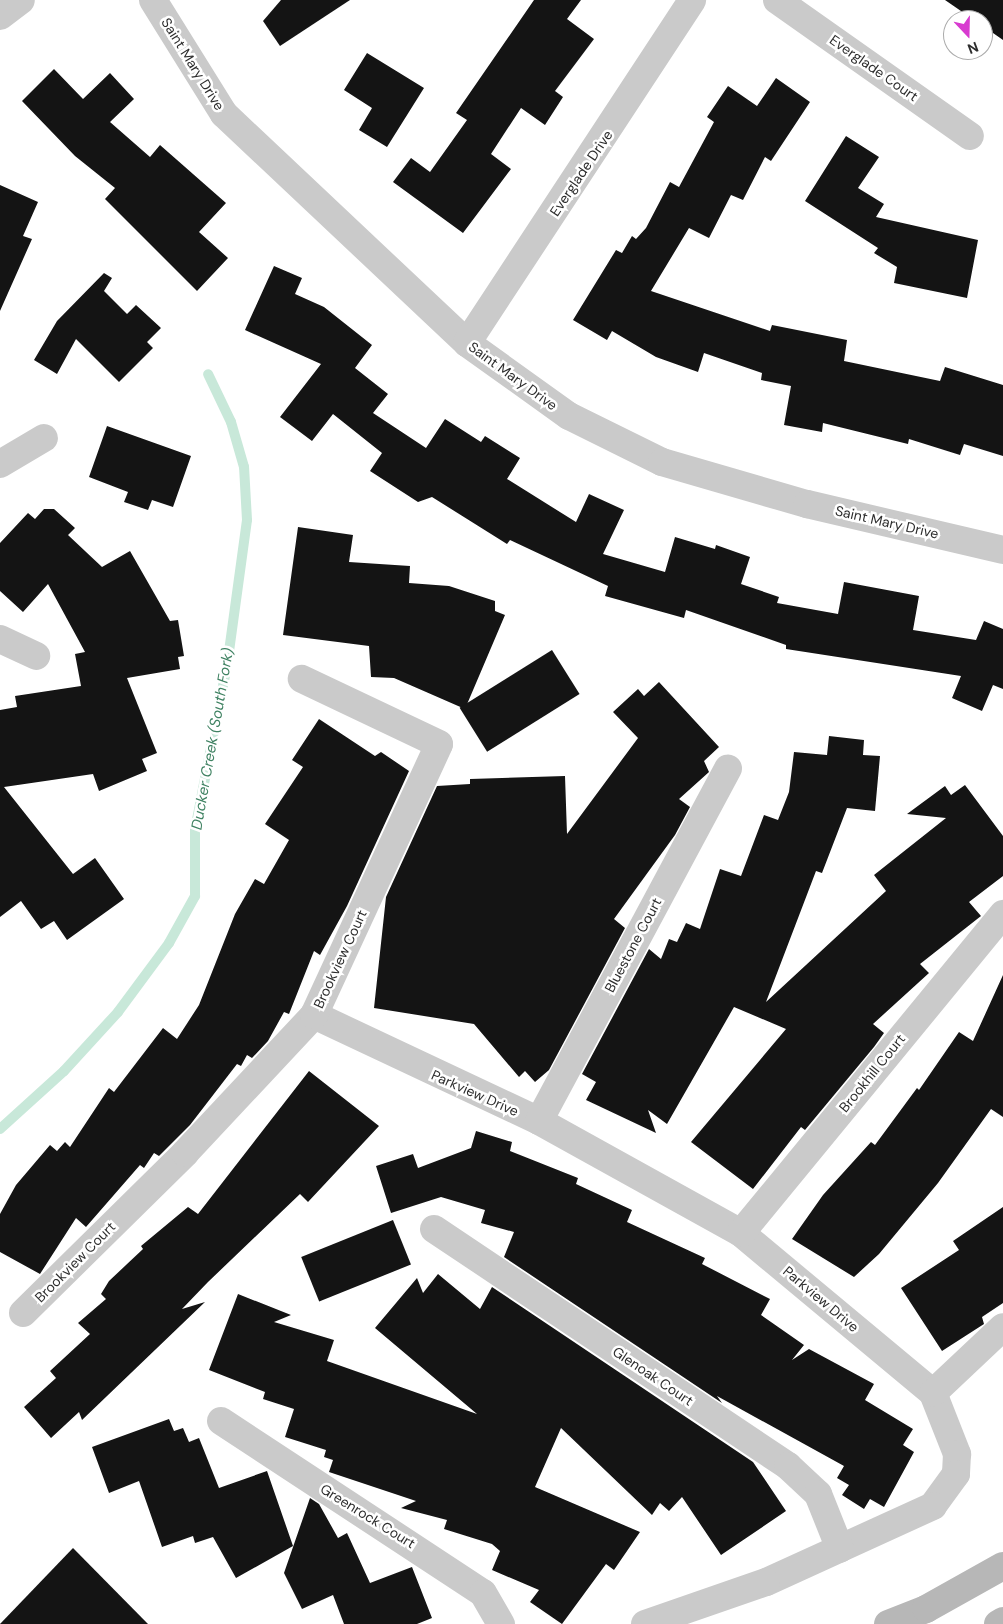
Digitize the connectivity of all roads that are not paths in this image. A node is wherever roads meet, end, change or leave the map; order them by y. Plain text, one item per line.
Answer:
1 (21, 0) edge
2 (153, 0) edge
3 (692, 0) edge
4 (778, 0) edge
5 (0, 16) edge
6 (970, 136) dead end
7 (467, 343) junction
8 (44, 438) dead end
9 (0, 464) edge
10 (1003, 550) edge
11 (0, 639) edge
12 (36, 656) dead end
13 (302, 679) dead end
14 (728, 769) dead end
15 (1003, 914) edge
16 (314, 1016) junction
17 (539, 1121) junction
18 (434, 1230) dead end
19 (741, 1232) junction
20 (23, 1313) dead end
21 (1003, 1327) edge
22 (933, 1393) junction
23 (221, 1420) dead end
24 (840, 1549) junction
25 (1003, 1566) edge
26 (1003, 1621) edge
27 (501, 1624) edge
28 (645, 1624) edge
29 (888, 1624) edge
30 (998, 1624) edge

1 - 5 street
2 - 7 street, Saint Mary Drive
3 - 7 street, Everglade Drive
4 - 6 street, Everglade Court
7 - 10 street, Saint Mary Drive
8 - 9 street
11 - 12 street
13 - 16 street, Brookview Court
14 - 17 street, Bluestone Court
15 - 19 street, Brookhill Court
16 - 17 street, Parkview Drive
16 - 20 street, Brookview Court
17 - 19 street, Parkview Drive
18 - 24 street, Glenoak Court
19 - 22 street, Parkview Drive
21 - 22 street
22 - 24 street, Parkview Drive
23 - 27 street, Greenrock Court
24 - 28 street, Parkview Drive
25 - 29 main road
26 - 30 main road

